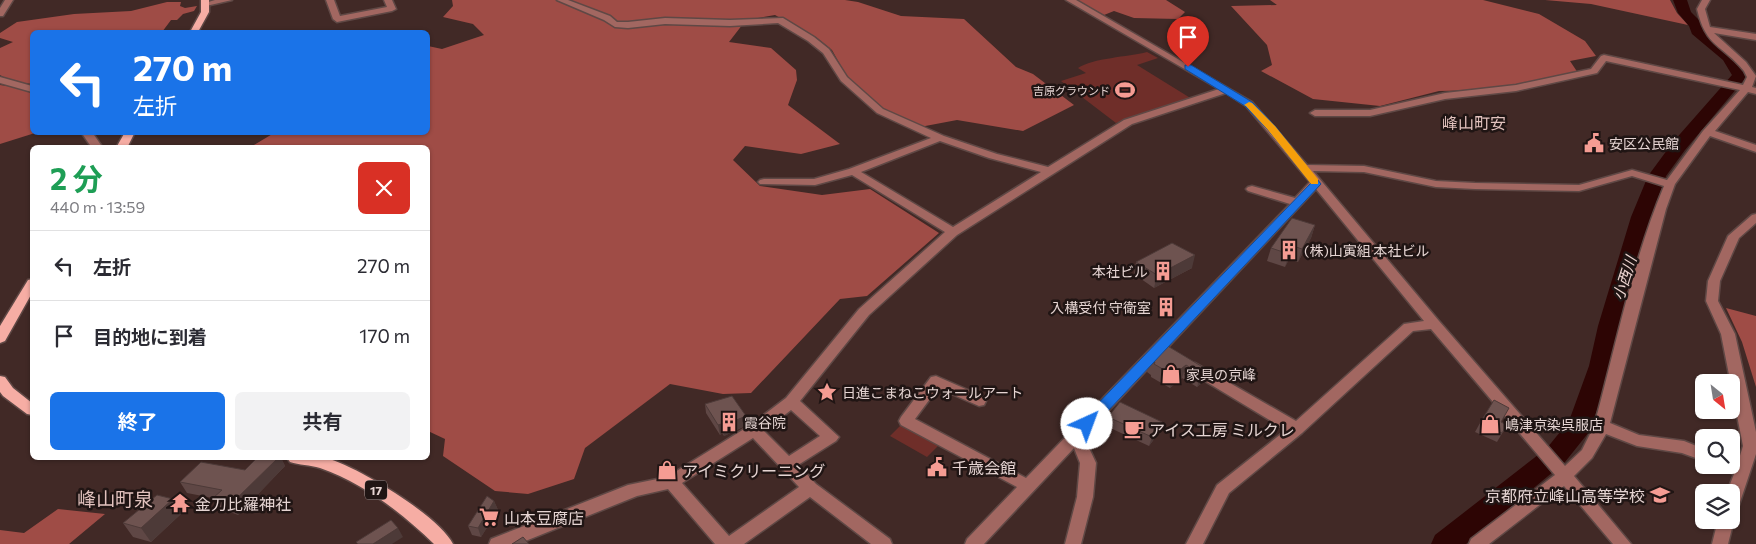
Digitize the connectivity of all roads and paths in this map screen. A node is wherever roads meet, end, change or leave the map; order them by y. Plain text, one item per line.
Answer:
1 (9, 0) edge
2 (228, 0) edge
3 (330, 0) edge
4 (388, 0) edge
5 (561, 0) edge
6 (1070, 0) edge
7 (1706, 0) edge
8 (211, 2) edge
9 (0, 14) edge
10 (1707, 29) junction
11 (195, 30) edge
12 (1756, 37) edge
13 (1752, 68) edge
14 (0, 80) edge
15 (30, 88) edge
16 (1227, 90) junction
17 (1751, 90) edge
18 (1316, 113) dead end
19 (1708, 132) junction
20 (940, 138) junction
21 (1756, 149) edge
22 (1304, 168) junction
23 (853, 171) junction
24 (1049, 171) junction
25 (764, 182) dead end
26 (1316, 184) junction
27 (1670, 184) junction
28 (1252, 189) dead end
29 (1297, 202) junction
30 (1756, 217) edge
31 (953, 232) junction
32 (30, 286) edge
33 (1434, 324) junction
34 (0, 338) edge
35 (1159, 348) junction
36 (0, 381) edge
37 (979, 401) dead end
38 (791, 402) junction
39 (30, 408) edge
40 (1602, 426) junction
41 (1298, 429) junction
42 (754, 430) junction
43 (1076, 436) junction
44 (1695, 451) edge
45 (306, 460) edge
46 (788, 464) junction
47 (1740, 470) edge
48 (1744, 471) junction
49 (1564, 476) junction
50 (671, 482) junction
51 (1739, 484) edge
52 (1028, 486) junction
53 (810, 488) junction
54 (1724, 529) edge
55 (445, 544) edge
56 (497, 544) edge
57 (725, 544) edge
58 (731, 544) edge
59 (884, 544) edge
60 (973, 544) edge
61 (1073, 544) edge
62 (1194, 544) edge
63 (1477, 544) edge
64 (1623, 544) edge
65 (1720, 544) edge

1 - 9 street
2 - 8 street
3 - 4 street
5 - 20 street
6 - 16 street
7 - 10 street
8 - 11 main road
10 - 12 street
10 - 13 street
13 - 17 street
14 - 15 street
16 - 22 street
16 - 24 street
17 - 18 street
17 - 19 street
19 - 21 street
19 - 27 street
20 - 23 street
20 - 24 street
22 - 26 street
22 - 27 street
23 - 25 street
23 - 31 street
24 - 31 street
26 - 29 street
26 - 33 street
27 - 40 street
28 - 29 street
29 - 35 street
30 - 48 street
31 - 38 street
32 - 34 main road
33 - 41 street
33 - 49 street
35 - 41 street
35 - 43 street
36 - 39 main road
37 - 52 street
38 - 42 street
38 - 46 street
40 - 44 street
40 - 49 street
41 - 62 street
42 - 46 street
42 - 50 street
43 - 52 street
43 - 61 street
45 - 55 main road, 17
46 - 53 street
47 - 48 street
48 - 51 street
49 - 63 street
49 - 64 street
50 - 56 street
50 - 57 street
52 - 60 street
53 - 58 street
53 - 59 street
54 - 65 street

